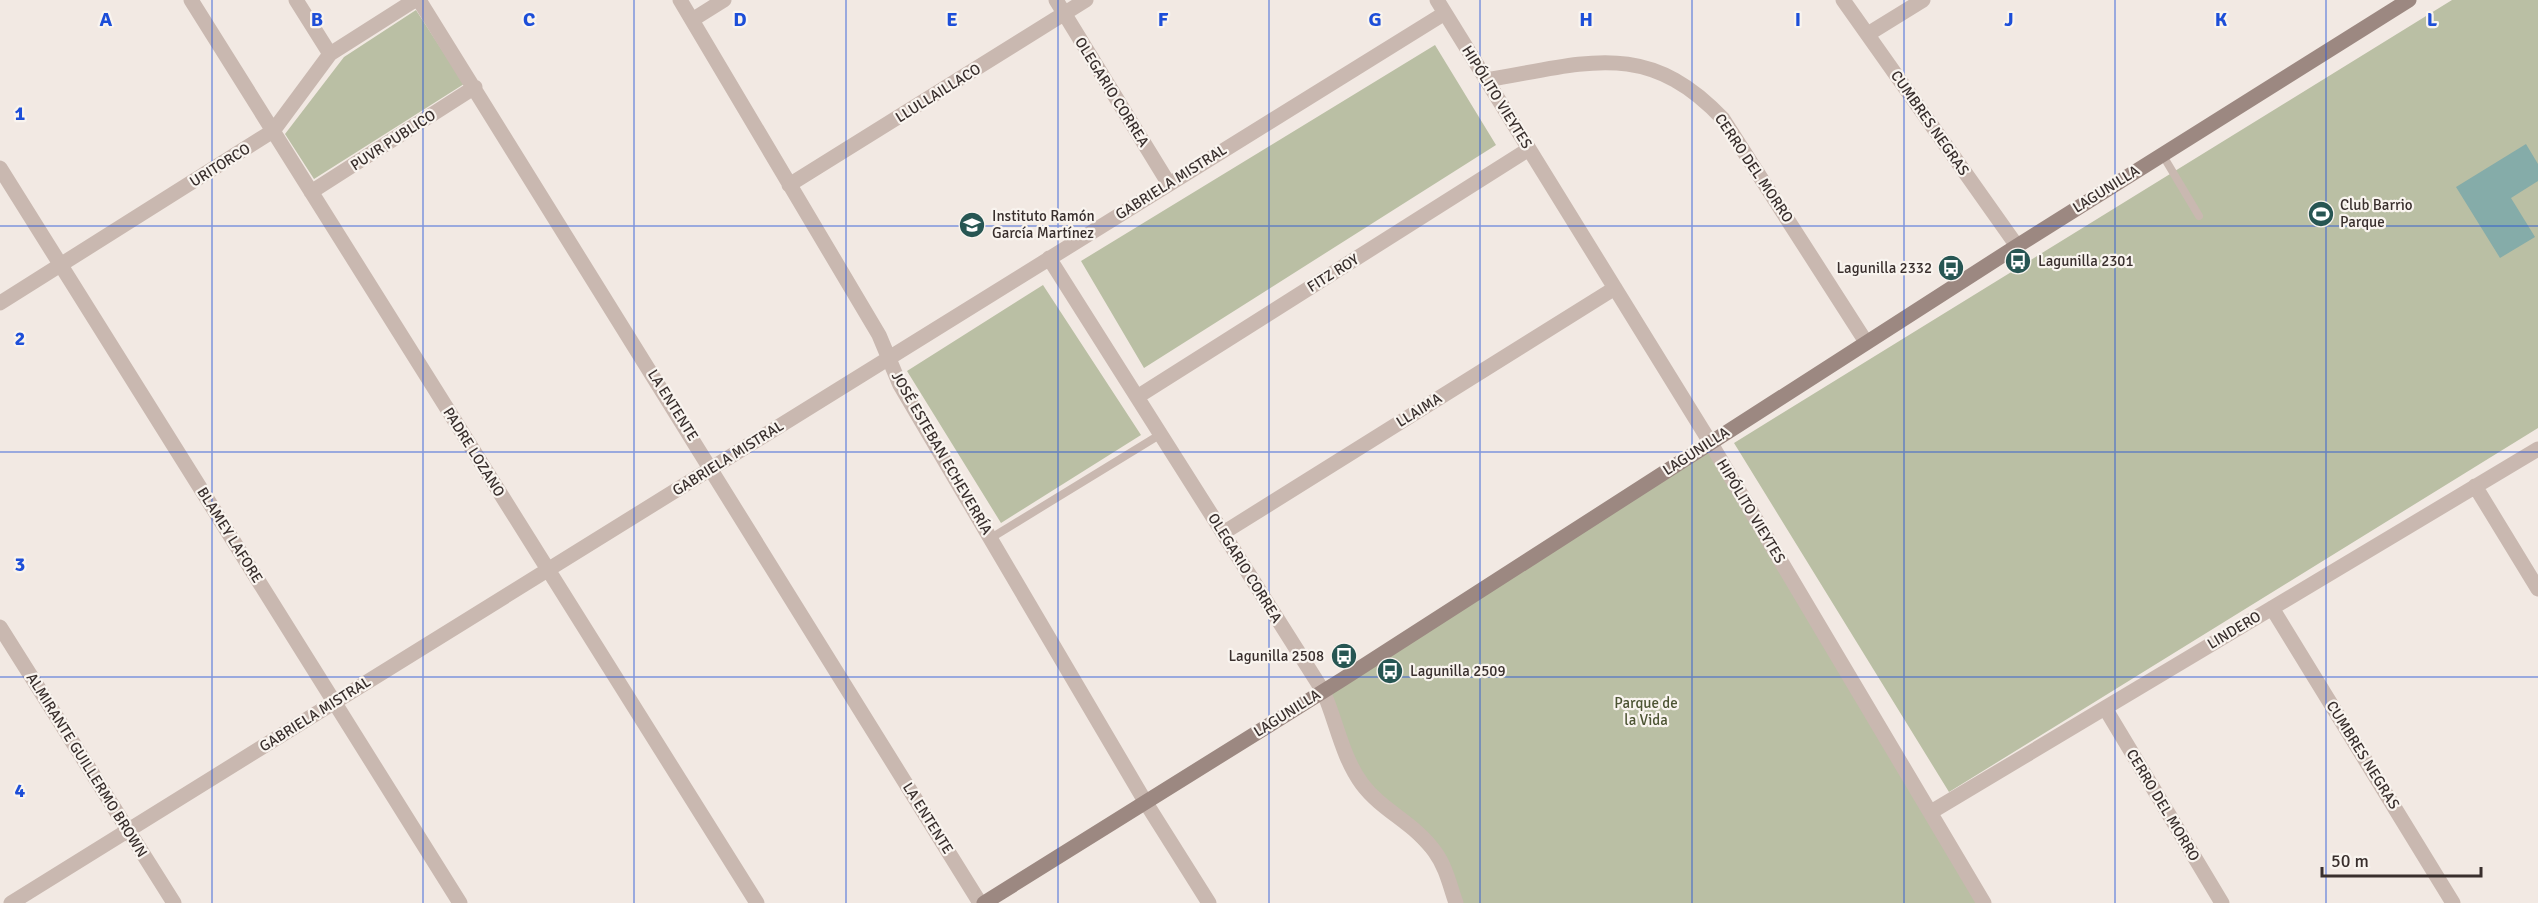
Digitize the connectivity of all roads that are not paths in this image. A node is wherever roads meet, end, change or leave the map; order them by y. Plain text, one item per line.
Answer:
1 (190, 0) edge
2 (296, 0) edge
3 (417, 0) edge
4 (680, 0) edge
5 (724, 0) edge
6 (1056, 0) edge
7 (1086, 0) edge
8 (1842, 0) edge
9 (1923, 0) edge
10 (2409, 0) edge
11 (1441, 6) edge
12 (1064, 14) junction
13 (692, 20) junction
14 (1868, 34) junction
15 (330, 54) junction
16 (1486, 80) junction
17 (475, 87) junction
18 (273, 131) junction
19 (1529, 149) junction
20 (2162, 154) junction
21 (0, 168) edge
22 (1169, 184) junction
23 (789, 185) junction
24 (311, 192) junction
25 (2199, 216) dead end
26 (2017, 246) junction
27 (1049, 258) junction
28 (61, 265) junction
29 (1615, 288) junction
30 (0, 303) edge
31 (1866, 342) junction
32 (888, 358) junction
33 (1137, 397) junction
34 (1161, 434) junction
35 (1710, 442) junction
36 (2538, 448) edge
37 (712, 468) junction
38 (2475, 486) junction
39 (1223, 533) junction
40 (991, 538) junction
41 (548, 570) junction
42 (2538, 589) edge
43 (2272, 608) junction
44 (0, 627) edge
45 (1323, 691) junction
46 (334, 702) junction
47 (2105, 708) junction
48 (1146, 803) junction
49 (1931, 812) junction
50 (128, 830) junction
51 (11, 903) edge
52 (174, 903) edge
53 (460, 903) edge
54 (757, 903) edge
55 (982, 903) edge
56 (1209, 903) edge
57 (1456, 903) edge
58 (1984, 903) edge
59 (2222, 903) edge
60 (2453, 903) edge

1 - 18 street, PADRE LOZANO
2 - 15 street
3 - 15 street, URITORCO
3 - 17 street, LA ENTENTE
4 - 13 street, JOSÉ ESTEBAN ECHEVERRÍA
5 - 13 street
6 - 12 street, OLEGARIO CORREA
7 - 12 street, LLULLAILLACO
8 - 14 street, CUMBRES NEGRAS
9 - 14 street
10 - 20 main road, LAGUNILLA
11 - 16 street, HIPÓLITO VIEYTES
11 - 22 street, GABRIELA MISTRAL
12 - 22 street, OLEGARIO CORREA
12 - 23 street, LLULLAILLACO
13 - 23 street, JOSÉ ESTEBAN ECHEVERRÍA
14 - 26 street, CUMBRES NEGRAS
15 - 18 street, URITORCO
16 - 19 street, HIPÓLITO VIEYTES
16 - 31 street, CERRO DEL MORRO
17 - 24 street, PUVR PUBLICO
17 - 37 street, LA ENTENTE
18 - 24 street, PADRE LOZANO
18 - 28 street, URITORCO
19 - 29 street, HIPÓLITO VIEYTES
19 - 33 street, FITZ ROY
20 - 25 lane
20 - 26 main road, LAGUNILLA
21 - 28 street, BLAMEY LAFORE
22 - 27 street, GABRIELA MISTRAL
23 - 32 street, JOSÉ ESTEBAN ECHEVERRÍA
24 - 41 street, PADRE LOZANO
26 - 31 main road, LAGUNILLA
27 - 32 street, GABRIELA MISTRAL
27 - 33 street, OLEGARIO CORREA
28 - 30 street, URITORCO
28 - 46 street, BLAMEY LAFORE
29 - 35 street, HIPÓLITO VIEYTES
29 - 39 street, LLAIMA
31 - 35 main road, LAGUNILLA
32 - 37 street, GABRIELA MISTRAL
32 - 40 street, JOSÉ ESTEBAN ECHEVERRÍA
33 - 34 street, OLEGARIO CORREA
34 - 39 street, OLEGARIO CORREA
34 - 40 lane
35 - 45 main road, LAGUNILLA
35 - 49 street, HIPÓLITO VIEYTES
36 - 38 street, LINDERO
37 - 41 street, GABRIELA MISTRAL
37 - 55 street, LA ENTENTE
38 - 42 street
38 - 43 street, LINDERO
39 - 45 street, OLEGARIO CORREA
40 - 48 street, JOSÉ ESTEBAN ECHEVERRÍA
41 - 46 street, GABRIELA MISTRAL
41 - 54 street, PADRE LOZANO
43 - 47 street, LINDERO
43 - 60 street, CUMBRES NEGRAS
44 - 50 street, ALMIRANTE GUILLERMO BROWN
45 - 48 main road, LAGUNILLA
45 - 57 street, OLEGARIO CORREA
46 - 50 street, GABRIELA MISTRAL
46 - 53 street, BLAMEY LAFORE
47 - 49 street, LINDERO
47 - 59 street, CERRO DEL MORRO
48 - 55 main road, LAGUNILLA
48 - 56 street, JOSÉ ESTEBAN ECHEVERRÍA
49 - 58 street, HIPÓLITO VIEYTES
50 - 51 street, GABRIELA MISTRAL
50 - 52 street, ALMIRANTE GUILLERMO BROWN

